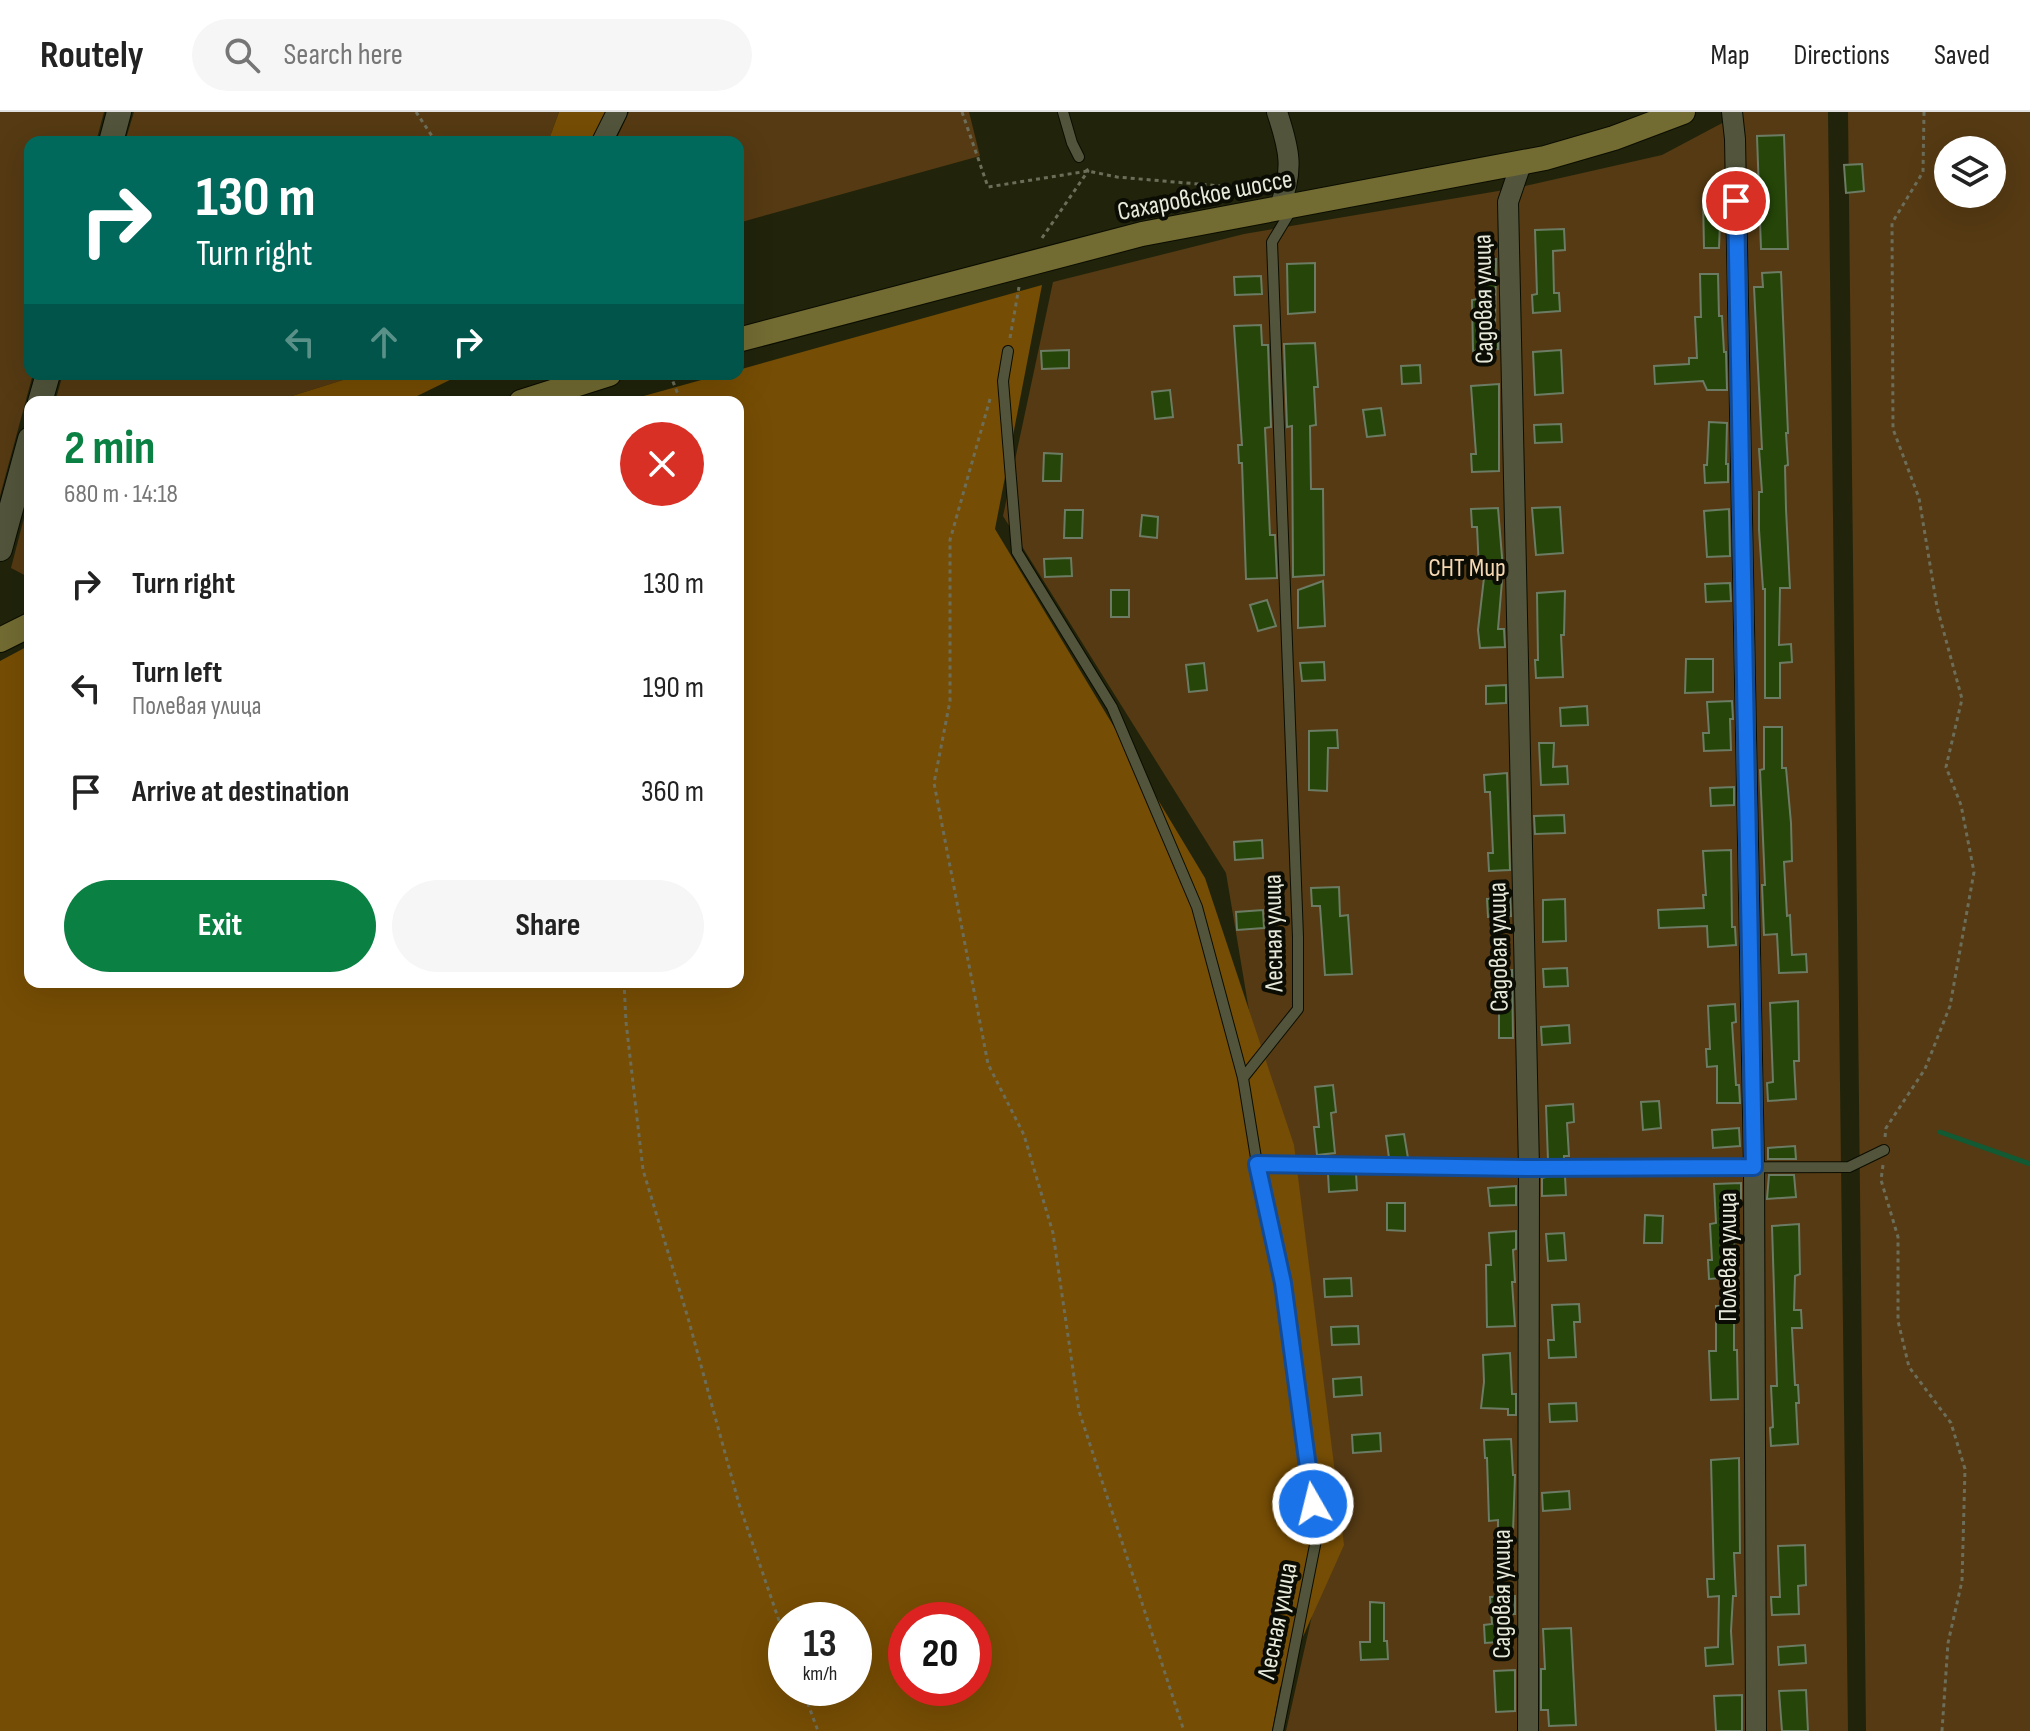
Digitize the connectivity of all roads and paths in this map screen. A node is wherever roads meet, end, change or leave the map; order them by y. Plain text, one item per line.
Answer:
1 (119, 112) edge
2 (416, 112) edge
3 (617, 112) edge
4 (962, 112) edge
5 (1063, 112) edge
6 (1683, 112) edge
7 (1732, 112) edge
8 (1924, 112) edge
9 (1283, 114) edge
10 (113, 136) edge
11 (432, 136) edge
12 (605, 136) edge
13 (1079, 157) joint
14 (1521, 164) junction
15 (1088, 171) junction
16 (1282, 209) junction
17 (1022, 266) junction
18 (744, 338) edge
19 (1008, 351) joint
20 (586, 380) edge
21 (993, 392) dead end
22 (539, 396) edge
23 (24, 461) edge
24 (0, 549) edge
25 (24, 628) edge
26 (0, 640) edge
27 (624, 988) edge
28 (1243, 1078) junction
29 (1884, 1150) junction
30 (1257, 1164) junction
31 (1754, 1167) junction
32 (1529, 1168) junction
33 (773, 1602) edge
34 (809, 1706) edge
35 (818, 1731) edge
36 (1184, 1731) edge
37 (1278, 1731) edge
38 (1528, 1731) edge
39 (1756, 1731) edge
40 (1942, 1731) edge

1 - 10 street
2 - 11 path
3 - 12 street
4 - 15 path
5 - 13 lane
6 - 14 main road, Сахаровское шоссе
7 - 31 street, Полевая улица
8 - 29 path
9 - 16 street
13 - 15 path
14 - 16 main road, Сахаровское шоссе
14 - 32 street, Садовая улица
15 - 16 path
15 - 17 path
16 - 17 main road, Сахаровское шоссе
16 - 28 lane, Лесная улица
17 - 18 main road, Сахаровское шоссе
17 - 19 path
19 - 28 lane
20 - 22 main road
21 - 36 path
23 - 24 street
25 - 26 main road
27 - 33 path
28 - 30 lane, Лесная улица
29 - 31 lane
29 - 40 path
30 - 32 lane
30 - 37 lane, Лесная улица
31 - 32 lane
31 - 39 street, Полевая улица
32 - 38 street, Садовая улица
34 - 35 path

